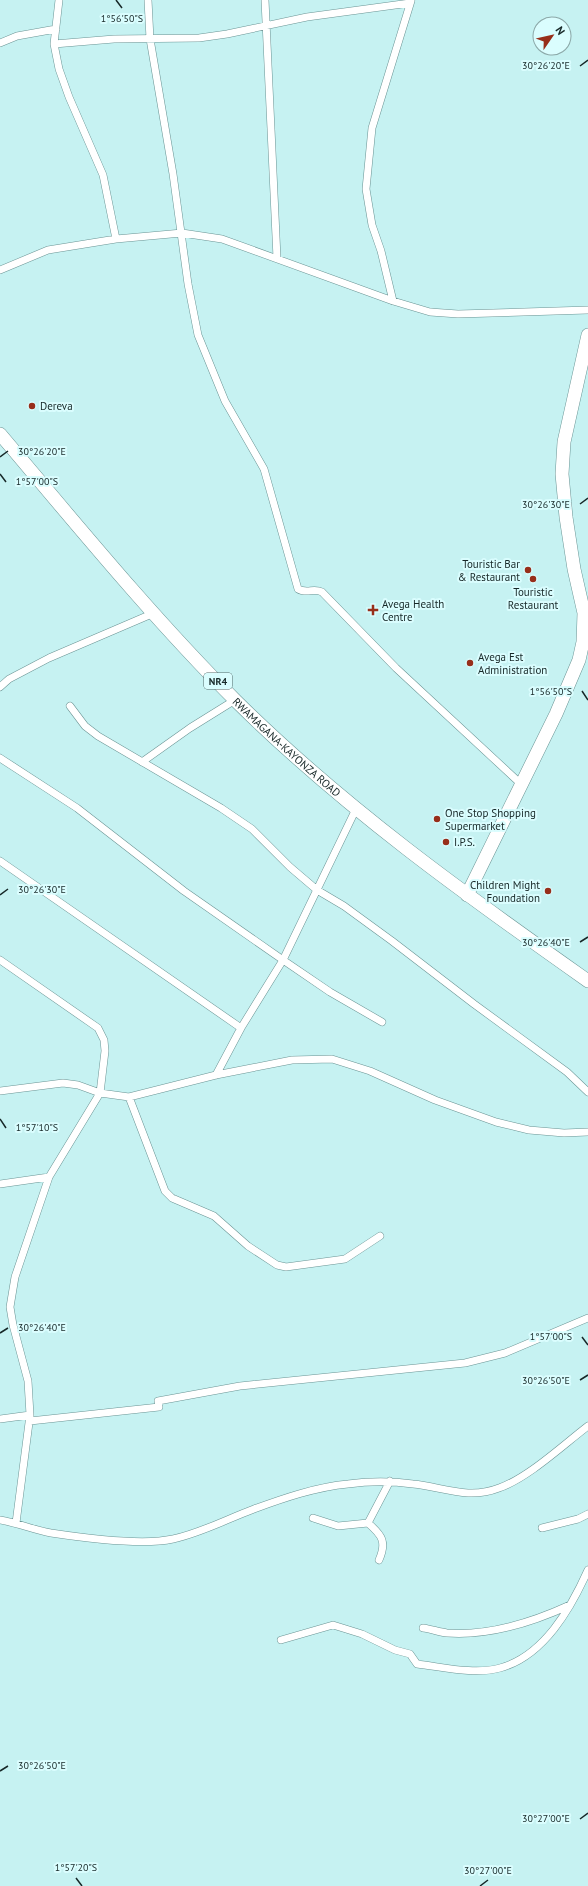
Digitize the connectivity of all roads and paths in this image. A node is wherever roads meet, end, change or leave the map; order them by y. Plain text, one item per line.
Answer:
1 (59, 0) edge
2 (148, 0) edge
3 (265, 0) edge
4 (411, 2) edge
5 (265, 27) junction
6 (56, 29) junction
7 (150, 39) junction
8 (0, 43) edge
9 (54, 44) junction
10 (182, 233) junction
11 (116, 239) junction
12 (276, 258) junction
13 (0, 270) edge
14 (393, 301) junction
15 (588, 310) edge
16 (588, 335) edge
17 (0, 434) edge
18 (154, 613) junction
19 (586, 613) edge
20 (0, 687) edge
21 (235, 700) junction
22 (70, 706) dead end
23 (0, 758) edge
24 (142, 762) junction
25 (521, 784) junction
26 (356, 808) junction
27 (0, 861) edge
28 (317, 890) junction
29 (467, 895) junction
30 (0, 960) edge
31 (283, 960) junction
32 (588, 981) edge
33 (382, 1022) dead end
34 (241, 1028) junction
35 (216, 1075) junction
36 (0, 1091) edge
37 (588, 1092) edge
38 (100, 1093) junction
39 (129, 1097) junction
40 (588, 1132) edge
41 (49, 1177) junction
42 (0, 1184) edge
43 (380, 1236) dead end
44 (588, 1318) edge
45 (30, 1415) junction
46 (0, 1419) edge
47 (588, 1426) edge
48 (390, 1481) junction
49 (588, 1514) edge
50 (313, 1518) dead end
51 (0, 1520) edge
52 (16, 1523) junction
53 (368, 1523) junction
54 (542, 1528) dead end
55 (379, 1560) dead end
56 (588, 1570) edge
57 (570, 1605) junction
58 (423, 1628) dead end
59 (281, 1640) dead end

1 - 6 street
2 - 7 street
3 - 5 street
4 - 5 street
4 - 14 street
5 - 7 street
5 - 12 street
6 - 8 street
6 - 9 street
7 - 9 street
7 - 10 street
9 - 11 street
10 - 11 street
10 - 12 street
10 - 25 street
11 - 13 street
12 - 14 street
14 - 15 street
16 - 19 highway
17 - 18 highway, RWAMAGANA-KAYONZA ROAD / NR4
18 - 20 street
18 - 21 highway, RWAMAGANA-KAYONZA ROAD / NR4
19 - 25 highway
21 - 24 street
21 - 26 highway, RWAMAGANA-KAYONZA ROAD / NR4
22 - 24 street
23 - 31 street
24 - 28 street
25 - 29 highway
26 - 28 street
26 - 29 highway, RWAMAGANA-KAYONZA ROAD / NR4
27 - 34 street
28 - 31 street
28 - 37 street
29 - 32 highway, NR4
30 - 38 street
31 - 33 street
31 - 34 street
34 - 35 street
35 - 39 street
35 - 40 street
36 - 38 street
38 - 39 street
38 - 41 street
39 - 43 street
41 - 42 street
41 - 45 street
44 - 45 street
45 - 46 street
45 - 52 street
47 - 48 street
48 - 52 street
48 - 53 street
49 - 54 street
50 - 53 street
51 - 52 street
53 - 55 street
56 - 57 street
57 - 58 street
57 - 59 street

